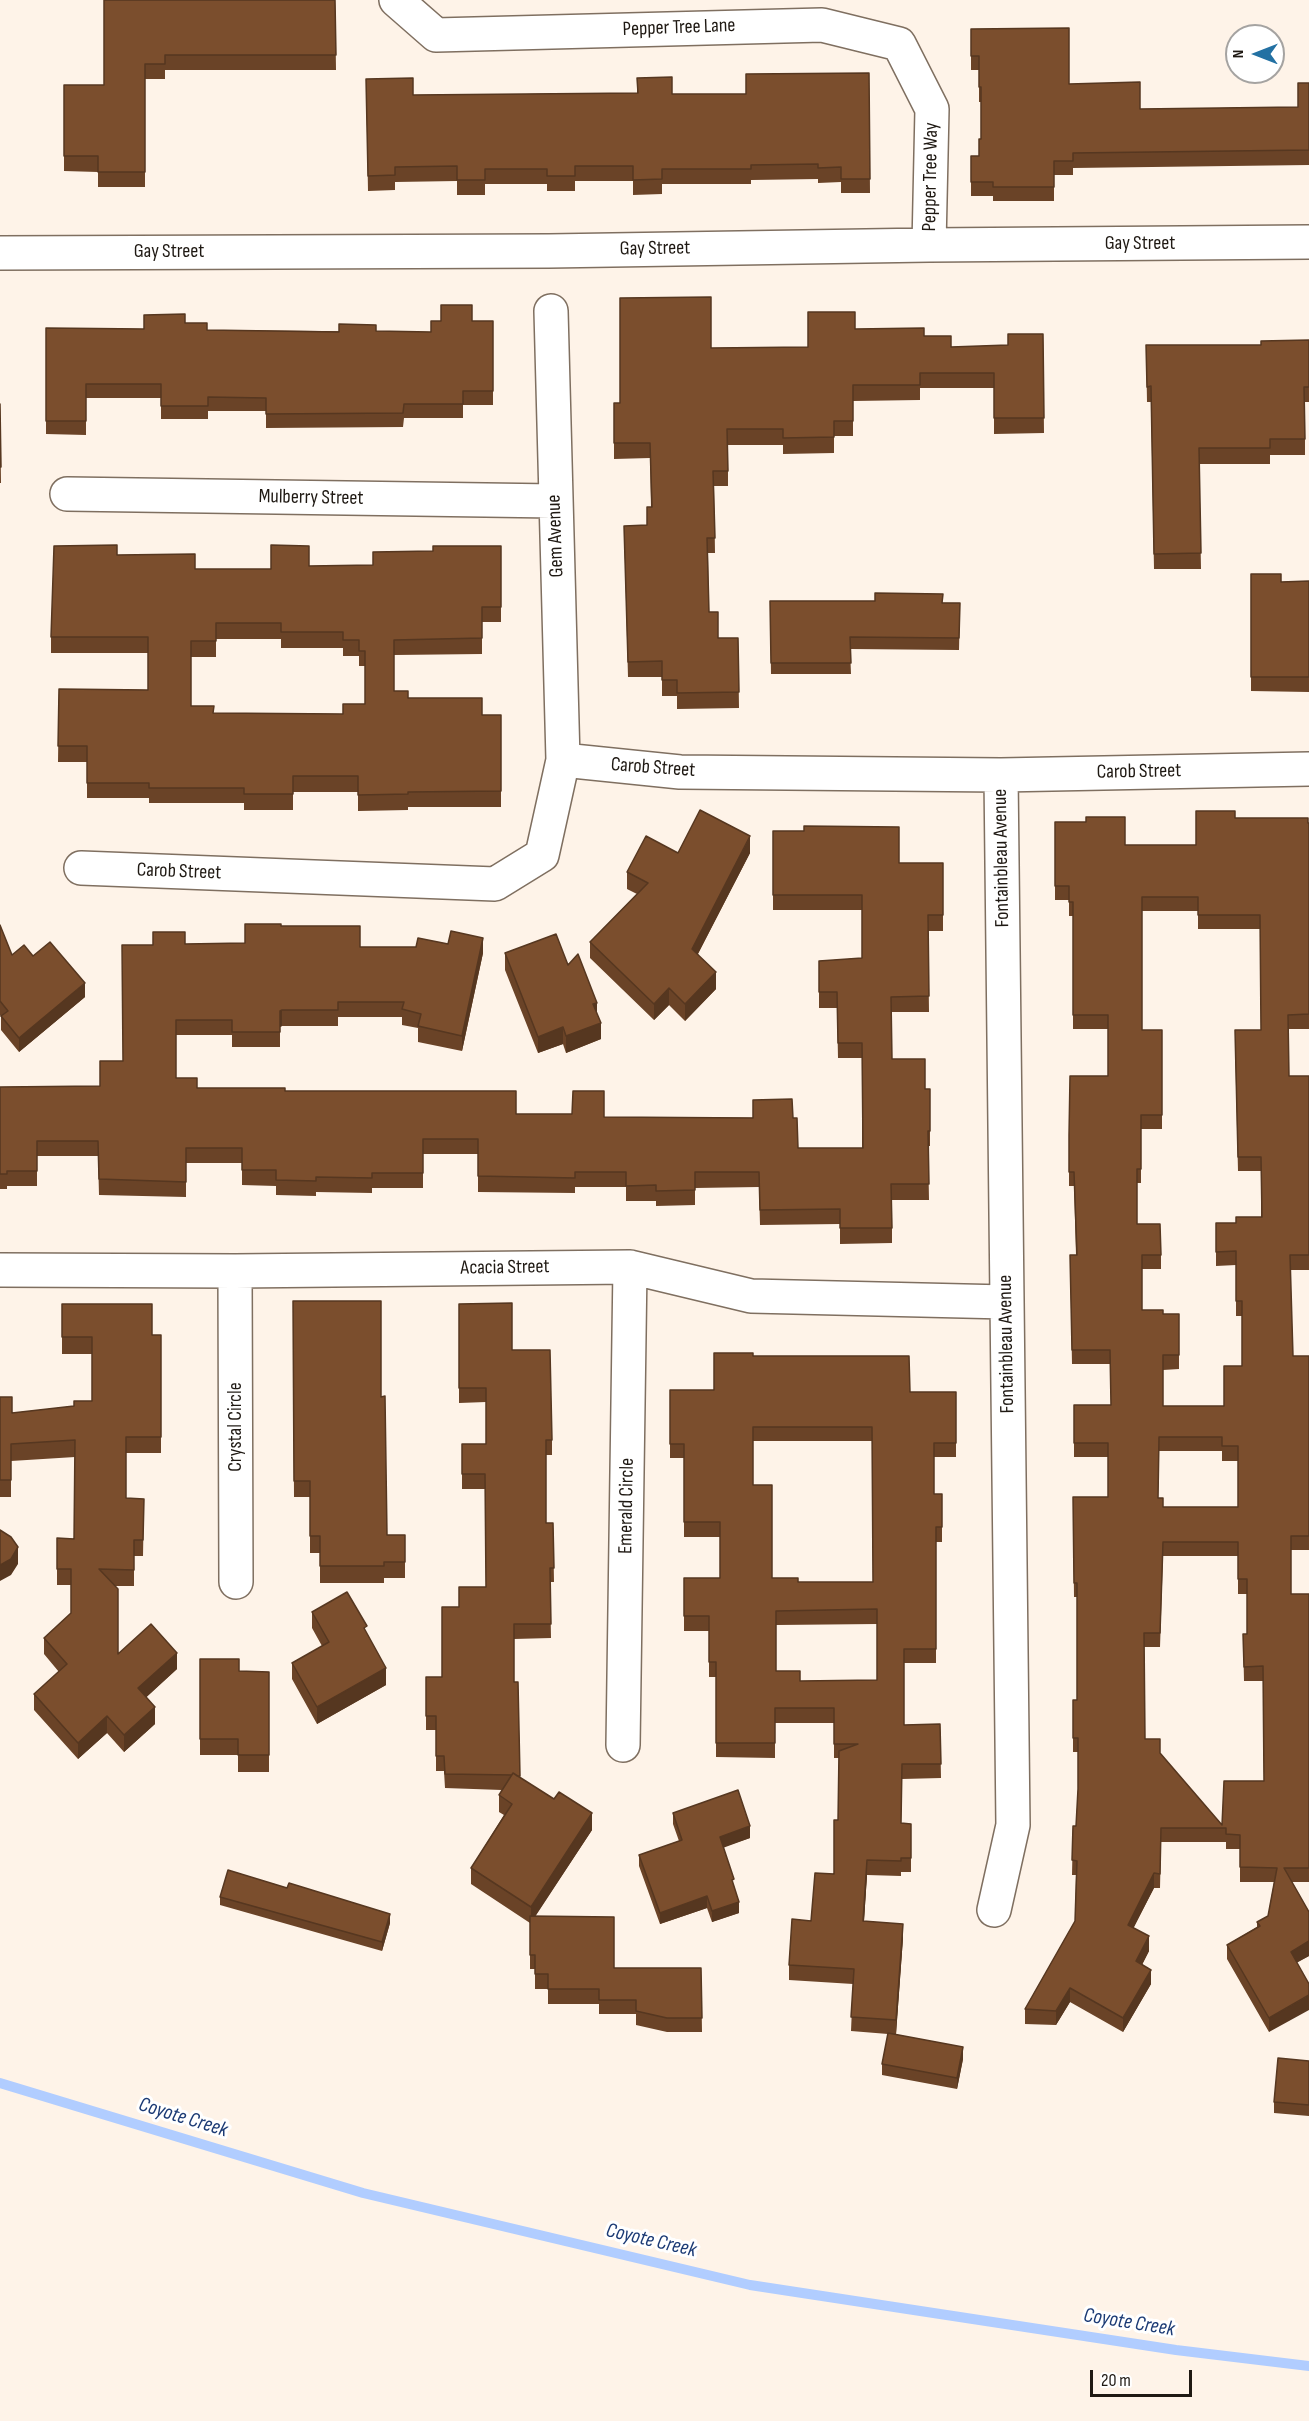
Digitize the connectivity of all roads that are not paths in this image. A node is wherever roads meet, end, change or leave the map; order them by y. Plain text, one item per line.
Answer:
1 (396, 0) edge
2 (932, 109) joint
3 (1309, 243) edge
4 (929, 245) junction
5 (0, 252) edge
6 (551, 311) dead end
7 (67, 494) dead end
8 (555, 501) junction
9 (563, 760) junction
10 (1309, 769) edge
11 (1001, 775) junction
12 (81, 868) dead end
13 (630, 1267) junction
14 (0, 1270) edge
15 (235, 1271) junction
16 (1006, 1302) junction
17 (236, 1582) dead end
18 (623, 1745) dead end
19 (994, 1910) dead end

1 - 2 street, Pepper Tree Lane
2 - 4 street, Pepper Tree Way
3 - 4 street, Gay Street
4 - 5 street, Gay Street
6 - 8 street, Gem Avenue
7 - 8 street, Mulberry Street
8 - 9 street, Gem Avenue
9 - 11 street, Carob Street
9 - 12 street, Carob Street
10 - 11 street, Carob Street
11 - 16 street, Fontainbleau Avenue
13 - 15 street, Acacia Street
13 - 16 street, Acacia Street
13 - 18 street, Emerald Circle
14 - 15 street, Acacia Street
15 - 17 street, Crystal Circle
16 - 19 street, Fontainbleau Avenue

